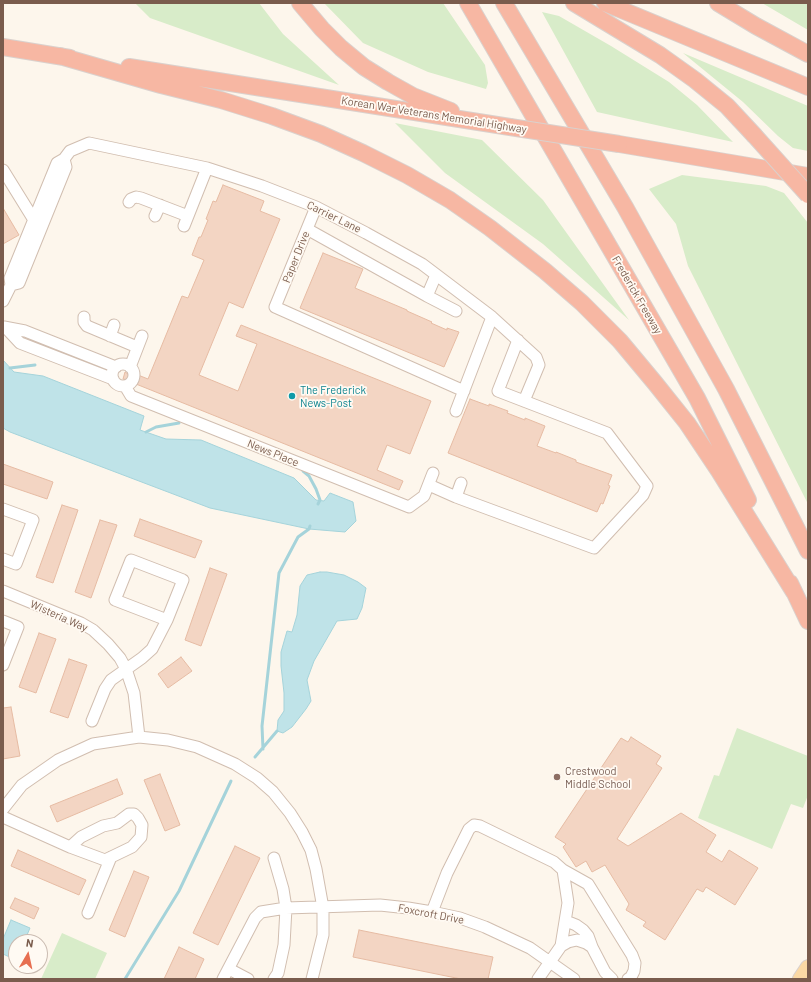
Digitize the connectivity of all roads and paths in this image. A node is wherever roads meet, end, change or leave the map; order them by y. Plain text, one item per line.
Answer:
1 (300, 3) edge
2 (468, 3) edge
3 (504, 3) edge
4 (574, 3) edge
5 (605, 3) edge
6 (718, 3) edge
7 (3, 47) edge
8 (808, 54) edge
9 (60, 56) junction
10 (808, 87) edge
11 (510, 127) junction
12 (207, 168) junction
13 (3, 170) edge
14 (808, 176) edge
15 (808, 195) edge
16 (129, 202) dead end
17 (160, 205) junction
18 (316, 207) junction
19 (156, 216) dead end
20 (38, 222) junction
21 (307, 229) junction
22 (436, 275) junction
23 (427, 296) junction
24 (3, 301) edge
25 (456, 312) dead end
26 (84, 317) dead end
27 (492, 317) junction
28 (4, 327) edge
29 (142, 336) dead end
30 (518, 340) junction
31 (137, 347) junction
32 (116, 367) junction
33 (130, 367) junction
34 (113, 379) junction
35 (125, 386) junction
36 (464, 391) junction
37 (524, 401) junction
38 (456, 411) dead end
39 (433, 473) dead end
40 (461, 483) dead end
41 (428, 485) junction
42 (456, 497) junction
43 (3, 509) edge
44 (808, 550) edge
45 (3, 559) edge
46 (3, 591) edge
47 (794, 592) junction
48 (167, 620) junction
49 (3, 621) edge
50 (808, 621) edge
51 (3, 665) edge
52 (126, 669) junction
53 (92, 721) dead end
54 (139, 737) junction
55 (3, 809) edge
56 (3, 817) edge
57 (70, 848) junction
58 (111, 857) junction
59 (274, 858) dead end
60 (563, 870) junction
61 (286, 908) junction
62 (323, 908) junction
63 (432, 912) junction
64 (88, 913) dead end
65 (566, 921) junction
66 (561, 946) junction
67 (592, 947) junction
68 (550, 962) junction
69 (808, 967) edge
70 (229, 969) junction
71 (572, 978) edge
72 (223, 979) edge
73 (248, 979) edge
74 (274, 979) edge
75 (312, 979) edge
76 (538, 979) edge
77 (612, 979) edge
78 (628, 979) edge
79 (800, 979) edge

1 - 11 highway
2 - 47 highway, Frederick Freeway
3 - 44 highway
4 - 15 highway, bridge
5 - 10 highway
6 - 8 highway
7 - 9 highway
9 - 11 highway, Korean War Veterans Memorial Highway
9 - 47 highway
11 - 14 highway, Korean War Veterans Memorial Highway, bridge
12 - 17 street
12 - 18 street, Carrier Lane
12 - 20 street, Carrier Lane
13 - 20 street
16 - 17 street
17 - 19 street
18 - 21 street, Paper Drive
18 - 22 street, Carrier Lane
20 - 24 street, Carrier Lane
21 - 23 street
21 - 36 street, Paper Drive
22 - 23 street
22 - 27 street, Carrier Lane
23 - 25 street
26 - 31 street
27 - 30 street, Carrier Lane
27 - 36 street
28 - 32 street
28 - 34 street
29 - 31 street
30 - 37 street, Carrier Lane
30 - 37 street
31 - 33 street
32 - 33 street
32 - 34 street
33 - 35 street
34 - 35 street
35 - 41 street, News Place
36 - 38 street
37 - 42 street
39 - 41 street
40 - 42 street
41 - 42 street
43 - 45 street
46 - 52 street, Wisteria Way
47 - 50 highway
48 - 48 street
48 - 52 street
49 - 51 street
52 - 53 street
52 - 54 street, Wisteria Way
54 - 55 street
54 - 62 street
56 - 57 street
57 - 58 street
57 - 58 street
58 - 64 street
59 - 61 street
60 - 63 street
60 - 65 street
60 - 78 street
61 - 62 street, Foxcroft Drive
61 - 70 street, Foxcroft Drive
61 - 74 street
62 - 63 street, Foxcroft Drive
62 - 75 street
63 - 68 street, Foxcroft Drive
65 - 66 street
65 - 67 street
66 - 67 street
66 - 68 street
67 - 77 street
68 - 71 street, Foxcroft Drive
68 - 76 street
69 - 79 main road
70 - 72 street
70 - 73 street

